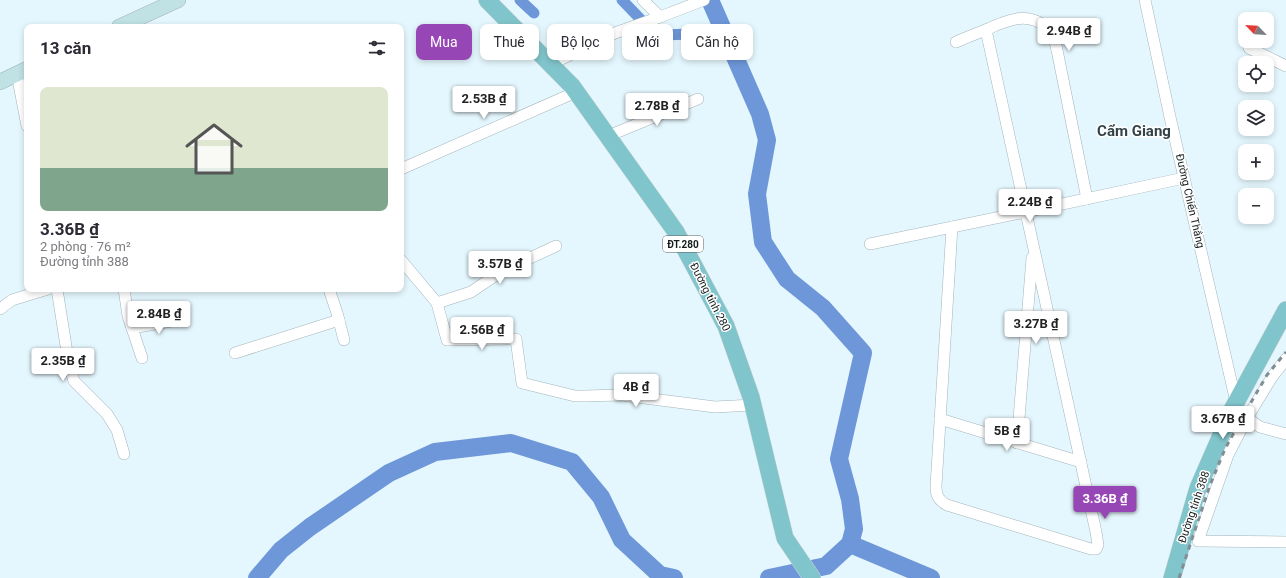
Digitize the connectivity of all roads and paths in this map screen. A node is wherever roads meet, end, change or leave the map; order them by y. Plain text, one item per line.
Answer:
1 (178, 0) edge
2 (487, 0) edge
3 (643, 0) edge
4 (704, 0) edge
5 (1146, 0) edge
6 (660, 17) junction
7 (126, 24) edge
8 (986, 30) junction
9 (956, 42) dead end
10 (1249, 48) dead end
11 (551, 64) junction
12 (1286, 66) edge
13 (22, 72) edge
14 (0, 82) edge
15 (576, 92) junction
16 (24, 94) edge
17 (698, 99) dead end
18 (608, 136) junction
19 (404, 168) edge
20 (1184, 178) junction
21 (1087, 199) junction
22 (1025, 212) junction
23 (952, 227) junction
24 (870, 244) dead end
25 (556, 246) dead end
26 (1033, 246) junction
27 (404, 264) edge
28 (38, 292) edge
29 (57, 292) edge
30 (124, 292) edge
31 (329, 292) edge
32 (437, 303) junction
33 (0, 309) edge
34 (1286, 310) edge
35 (183, 319) dead end
36 (339, 320) junction
37 (132, 328) junction
38 (344, 340) dead end
39 (235, 352) dead end
40 (142, 358) dead end
41 (1286, 359) edge
42 (753, 405) junction
43 (1239, 410) junction
44 (940, 419) junction
45 (1286, 434) edge
46 (1017, 443) junction
47 (124, 454) dead end
48 (1081, 462) junction
49 (1286, 542) edge
50 (812, 578) edge
51 (1172, 578) edge

1 - 7 street
2 - 11 main road, Đường tỉnh 280 / ĐT.280
3 - 6 street
4 - 6 street
5 - 20 street, Đường Chiến Thắng
6 - 11 street
8 - 9 street
8 - 21 street
8 - 22 street
10 - 12 street
11 - 15 main road, Đường tỉnh 280 / ĐT.280
13 - 14 street
13 - 16 street
15 - 18 main road, Đường tỉnh 280 / ĐT.280
15 - 19 street
17 - 18 street
18 - 42 main road, Đường tỉnh 280 / ĐT.280
20 - 21 street
20 - 43 street, Đường Chiến Thắng
21 - 22 street
22 - 23 street
22 - 26 street
23 - 24 street
23 - 44 street
25 - 32 street
26 - 46 street
26 - 48 street
27 - 32 street
28 - 33 street
29 - 47 street
30 - 37 street
31 - 36 street
32 - 42 street
34 - 43 main road, Đường tỉnh 388
35 - 37 street
36 - 38 street
36 - 39 street
37 - 40 street
41 - 43 street
42 - 50 main road, Đường tỉnh 280 / ĐT.280
43 - 45 street
43 - 49 street
43 - 51 main road, Đường tỉnh 388
44 - 46 street
44 - 48 street
46 - 48 street

